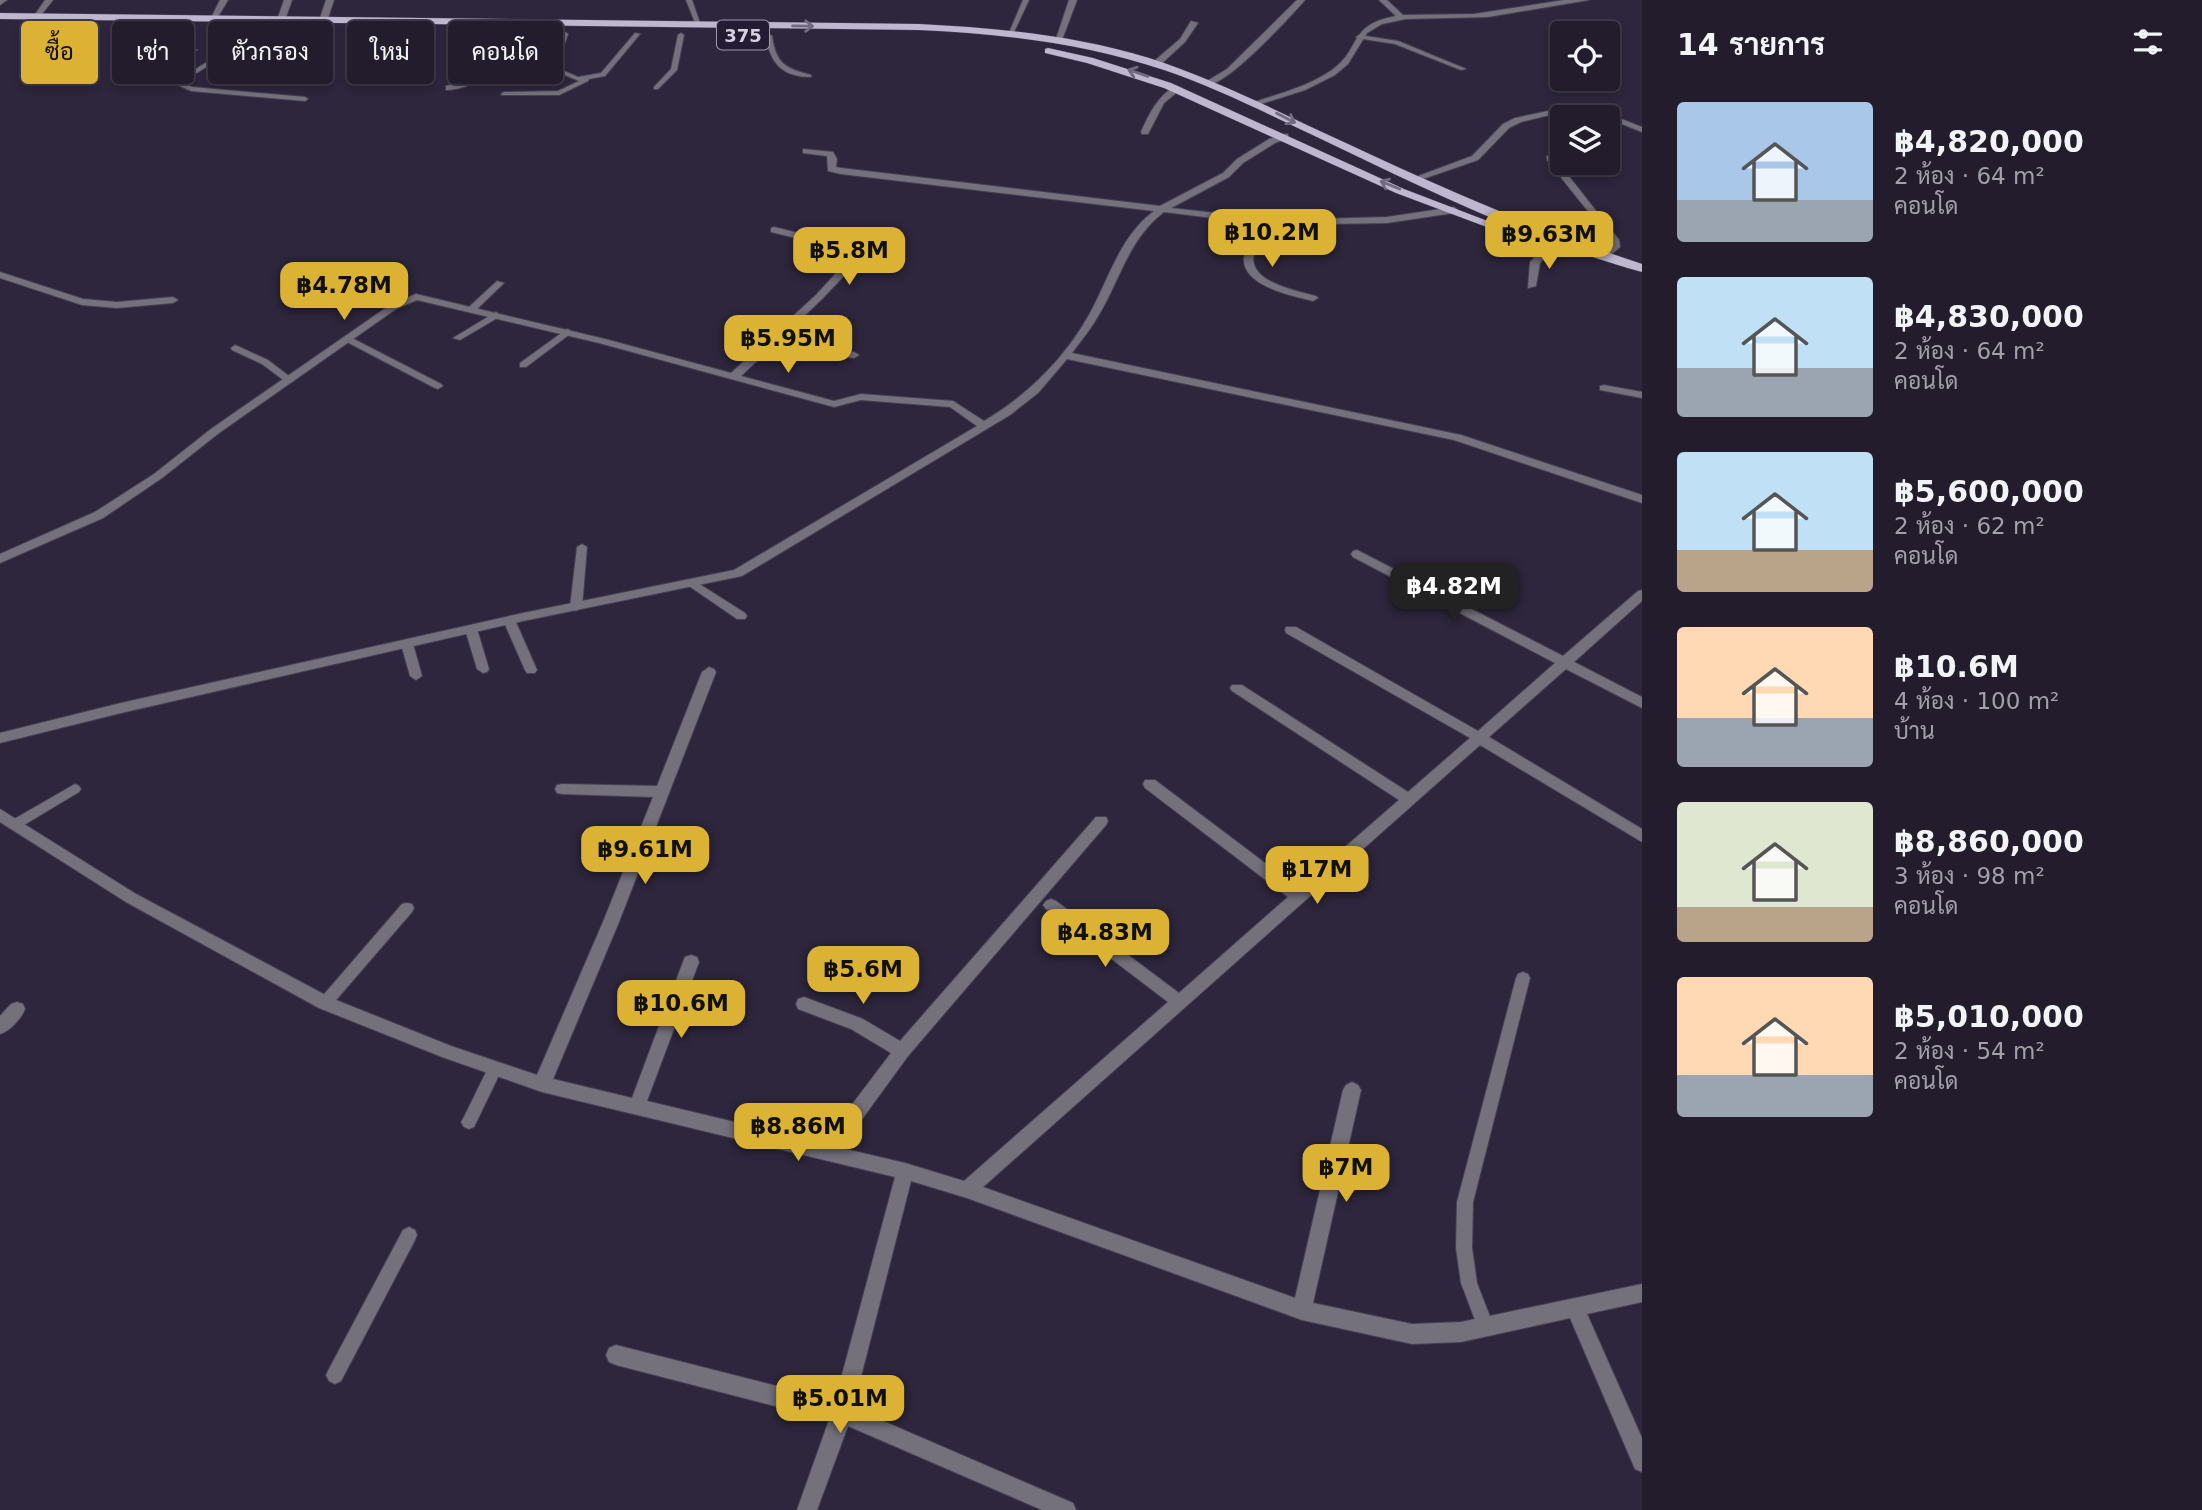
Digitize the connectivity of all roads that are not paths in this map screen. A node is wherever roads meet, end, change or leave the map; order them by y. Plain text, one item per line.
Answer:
1 (49, 0) edge
2 (224, 0) edge
3 (288, 0) edge
4 (330, 0) edge
5 (689, 0) edge
6 (1026, 0) edge
7 (1073, 0) edge
8 (1301, 0) edge
9 (1383, 0) edge
10 (1585, 0) edge
11 (1560, 1) edge
12 (0, 16) edge
13 (35, 17) junction
14 (1404, 19) junction
15 (212, 20) junction
16 (281, 20) junction
17 (323, 21) joint
18 (333, 21) edge
19 (1194, 23) dead end
20 (699, 25) junction
21 (333, 31) edge
22 (448, 32) edge
23 (565, 34) joint
24 (636, 34) junction
25 (681, 35) junction
26 (769, 36) junction
27 (1359, 37) junction
28 (1011, 39) junction
29 (1058, 40) junction
30 (1033, 48) dead end
31 (1156, 64) junction
32 (1463, 69) dead end
33 (809, 76) dead end
34 (590, 79) junction
35 (1210, 83) junction
36 (180, 84) edge
37 (467, 84) edge
38 (449, 88) dead end
39 (656, 88) dead end
40 (1178, 88) junction
41 (504, 94) dead end
42 (305, 99) dead end
43 (1258, 104) junction
44 (1642, 130) edge
45 (1145, 132) dead end
46 (1285, 136) junction
47 (806, 151) dead end
48 (1563, 175) edge
49 (1417, 178) junction
50 (1162, 209) junction
51 (1454, 210) junction
52 (1268, 222) junction
53 (774, 230) dead end
54 (1549, 247) junction
55 (1605, 256) junction
56 (1642, 268) edge
57 (0, 275) edge
58 (1642, 278) edge
59 (500, 283) dead end
60 (1531, 286) dead end
61 (348, 293) dead end
62 (1313, 298) dead end
63 (173, 300) dead end
64 (393, 307) junction
65 (472, 309) junction
66 (496, 315) junction
67 (567, 332) junction
68 (457, 338) dead end
69 (348, 339) junction
70 (767, 345) junction
71 (235, 348) dead end
72 (855, 355) dead end
73 (1065, 355) junction
74 (523, 365) dead end
75 (733, 377) junction
76 (289, 380) junction
77 (438, 386) dead end
78 (1604, 388) dead end
79 (1642, 395) edge
80 (984, 426) junction
81 (1642, 499) edge
82 (582, 547) dead end
83 (1357, 554) dead end
84 (0, 559) edge
85 (693, 584) junction
86 (1642, 594) edge
87 (576, 607) junction
88 (741, 616) dead end
89 (509, 620) junction
90 (471, 629) junction
91 (1291, 630) dead end
92 (407, 644) junction
93 (1567, 662) junction
94 (483, 669) dead end
95 (531, 670) dead end
96 (709, 672) dead end
97 (416, 676) dead end
98 (1237, 688) dead end
99 (1642, 702) edge
100 (0, 738) edge
101 (1480, 738) junction
102 (1150, 783) dead end
103 (75, 789) dead end
104 (562, 789) dead end
105 (662, 792) junction
106 (1408, 799) junction
107 (7, 820) edge
108 (1101, 821) dead end
109 (1642, 836) edge
110 (1299, 897) junction
111 (1051, 905) dead end
112 (407, 908) dead end
113 (691, 962) dead end
114 (1523, 978) dead end
115 (325, 1003) junction
116 (1181, 1003) junction
117 (804, 1004) dead end
118 (17, 1009) dead end
119 (0, 1027) edge
120 (902, 1051) junction
121 (495, 1069) junction
122 (542, 1084) junction
123 (1352, 1090) dead end
124 (637, 1106) junction
125 (469, 1122) dead end
126 (829, 1150) junction
127 (905, 1171) junction
128 (967, 1190) junction
129 (409, 1235) dead end
130 (1642, 1293) edge
131 (1575, 1308) junction
132 (1302, 1310) junction
133 (1486, 1327) junction
134 (616, 1355) dead end
135 (335, 1375) dead end
136 (842, 1413) junction
137 (1642, 1462) edge
138 (807, 1510) edge
139 (1065, 1510) edge

1 - 13 street
2 - 15 street
3 - 16 street
4 - 17 street
5 - 20 lane
6 - 28 lane
7 - 29 street
8 - 35 street
9 - 14 street
10 - 11 street
11 - 14 street
12 - 13 main road, 375
13 - 15 main road, 375
14 - 27 street
15 - 16 main road, 375
16 - 17 main road, 375
18 - 20 main road, 375
19 - 31 street
20 -> 28 main road, 375
21 - 22 main road, 375
23 - 24 main road, 375
23 - 34 lane
24 - 25 main road, 375
24 - 34 lane
25 - 26 main road, 375
25 - 39 lane
26 - 28 main road, 375
26 - 33 lane
27 - 32 lane
27 - 43 street
28 - 29 main road, 375
29 - 31 main road, 375
40 -> 30 main road
31 - 35 main road, 375
34 - 41 lane
35 - 43 main road, 375
36 - 42 lane
37 - 38 street
40 - 45 street
40 - 46 main road
43 -> 49 main road, 375
44 - 49 street
46 - 50 street
51 -> 46 main road
47 - 50 street
48 - 55 lane
49 - 55 main road, 375
50 - 52 street
50 - 73 street
51 - 52 street
51 - 54 main road
52 - 62 street
53 - 70 street
54 - 58 main road
54 - 60 street
55 - 56 main road, 375
57 - 63 street
59 - 65 lane
61 - 64 lane
64 - 65 street
64 - 69 street
65 - 66 street
66 - 67 street
66 - 68 lane
67 - 74 lane
67 - 75 street
69 - 76 street
69 - 77 lane
70 - 72 lane
70 - 75 street
71 - 76 lane
73 - 80 street
73 - 81 street
75 - 80 street
76 - 84 street
78 - 79 street
80 - 85 street
82 - 87 lane
83 - 93 street
85 - 87 street
85 - 88 lane
86 - 93 street
87 - 89 street
89 - 90 street
89 - 95 lane
90 - 92 street
90 - 94 lane
91 - 101 street
92 - 97 lane
92 - 100 street
93 - 99 street
93 - 101 street
96 - 105 street
98 - 106 street
101 - 106 street
101 - 109 street
102 - 110 street
103 - 107 lane
104 - 105 street
105 - 122 street
106 - 110 street
107 - 115 street
108 - 120 street
110 - 116 street
111 - 116 street
112 - 115 lane
113 - 124 street
114 - 133 lane
115 - 121 street
116 - 128 street
117 - 120 street
118 - 119 street
120 - 126 street
121 - 122 street
121 - 125 lane
122 - 124 street
123 - 132 street
124 - 126 street
126 - 127 street
127 - 128 street
127 - 136 street
128 - 132 street
129 - 135 lane
130 - 131 street
131 - 133 street
131 - 137 street
132 - 133 street
134 - 136 street
136 - 138 street
136 - 139 street

